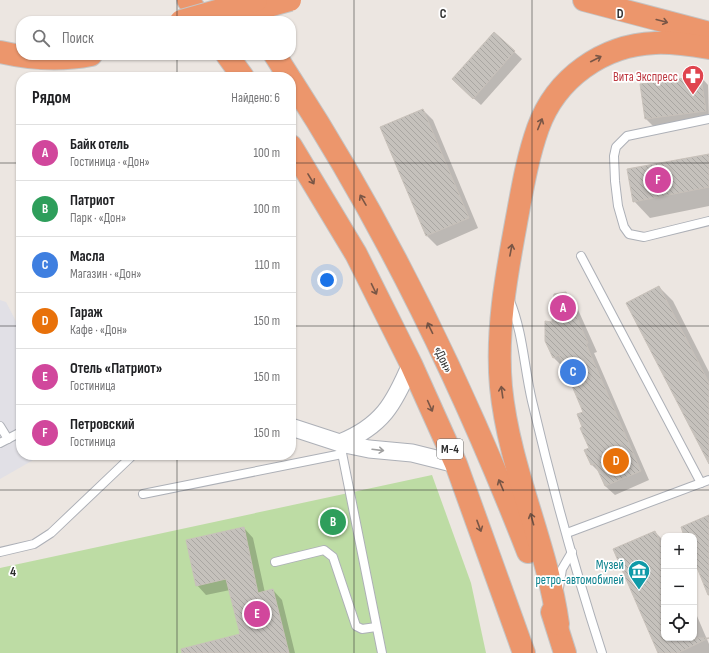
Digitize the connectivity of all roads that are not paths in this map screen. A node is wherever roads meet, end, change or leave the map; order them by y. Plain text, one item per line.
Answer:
1 (188, 0) edge
2 (234, 0) edge
3 (256, 0) edge
4 (290, 0) edge
5 (584, 0) edge
6 (618, 0) edge
7 (638, 3) edge
8 (199, 16) edge
9 (200, 16) edge
10 (234, 16) edge
11 (246, 16) edge
12 (709, 33) edge
13 (0, 40) edge
14 (16, 43) edge
15 (709, 48) edge
16 (0, 52) edge
17 (16, 54) edge
18 (231, 60) edge
19 (278, 60) edge
20 (239, 72) edge
21 (286, 72) edge
22 (296, 88) edge
23 (709, 119) edge
24 (296, 154) edge
25 (709, 221) edge
26 (580, 256) dead end
27 (505, 289) junction
28 (411, 364) junction
29 (0, 426) edge
30 (296, 429) edge
31 (16, 435) edge
32 (8, 439) junction
33 (0, 443) edge
34 (341, 448) junction
35 (296, 459) edge
36 (128, 460) edge
37 (290, 460) edge
38 (456, 464) junction
39 (705, 482) edge
40 (144, 494) dead end
41 (567, 533) junction
42 (0, 552) edge
43 (572, 552) junction
44 (275, 562) dead end
45 (558, 624) junction
46 (376, 627) junction
47 (382, 653) edge
48 (524, 653) edge
49 (565, 653) edge
50 (602, 653) edge

1 - 8 highway
2 - 11 highway
3 - 9 highway, bridge
4 - 10 highway, bridge
5 -> 12 highway
6 - 7 highway
13 - 14 highway
27 -> 15 highway
16 - 17 highway
18 - 20 highway
19 - 21 highway
45 -> 22 highway, «Дон» / М-4
23 - 25 lane
24 -> 28 highway, М-4
26 - 39 lane
27 - 41 lane
45 -> 27 highway
28 - 34 street
28 -> 38 highway, М-4
29 - 32 lane
30 - 34 street
31 - 32 lane
32 - 33 lane
34 - 35 lane
34 -> 38 street
34 - 46 lane
36 - 42 lane
37 - 40 lane
38 -> 48 highway, М-4
39 - 41 lane
41 - 43 lane
43 - 45 lane
43 - 50 lane
44 - 46 lane
45 - 49 highway, «Дон» / М-4
46 - 47 lane

